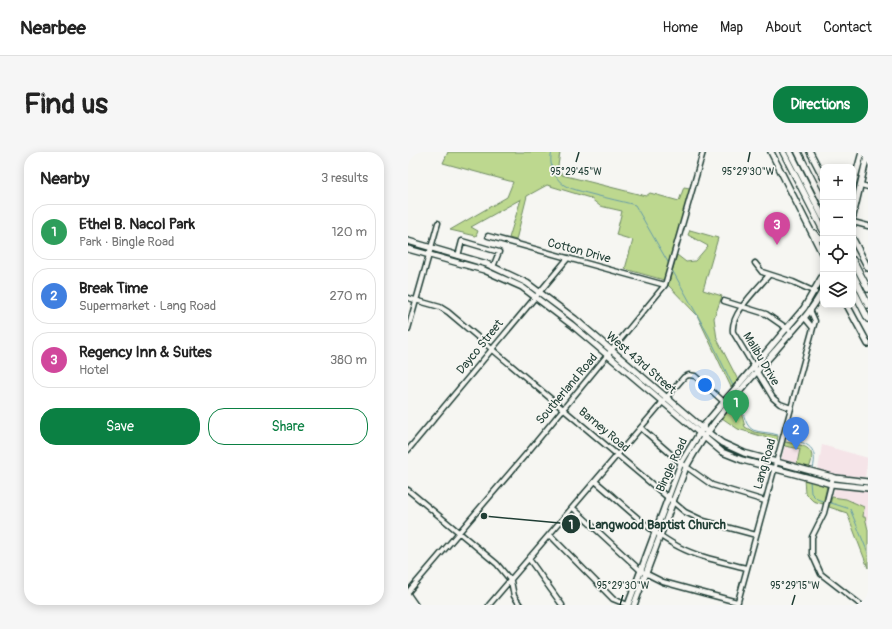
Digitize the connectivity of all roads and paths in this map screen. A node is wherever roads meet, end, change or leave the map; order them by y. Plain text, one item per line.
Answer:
1 (703, 152) edge
2 (771, 152) edge
3 (783, 152) edge
4 (790, 152) edge
5 (798, 152) edge
6 (810, 152) edge
7 (862, 152) edge
8 (868, 152) edge
9 (820, 171) edge
10 (856, 174) edge
11 (861, 185) junction
12 (868, 187) edge
13 (822, 200) edge
14 (856, 204) edge
15 (820, 211) edge
16 (438, 223) dead end
17 (856, 223) edge
18 (808, 224) junction
19 (820, 225) edge
20 (868, 226) edge
21 (488, 236) dead end
22 (820, 238) edge
23 (408, 241) edge
24 (856, 244) edge
25 (408, 248) edge
26 (431, 248) junction
27 (820, 249) edge
28 (856, 252) edge
29 (429, 254) junction
30 (458, 256) junction
31 (568, 258) junction
32 (864, 259) junction
33 (755, 262) dead end
34 (487, 264) junction
35 (493, 266) junction
36 (856, 266) edge
37 (868, 268) edge
38 (484, 270) junction
39 (769, 274) junction
40 (820, 281) edge
41 (856, 281) edge
42 (665, 285) junction
43 (868, 289) edge
44 (540, 291) junction
45 (814, 294) junction
46 (820, 295) edge
47 (856, 295) edge
48 (535, 296) junction
49 (408, 298) edge
50 (416, 300) junction
51 (724, 301) dead end
52 (868, 305) edge
53 (743, 306) junction
54 (849, 308) edge
55 (810, 310) junction
56 (804, 317) junction
57 (575, 319) junction
58 (868, 319) edge
59 (572, 325) junction
60 (813, 328) junction
61 (408, 329) edge
62 (790, 330) junction
63 (868, 344) edge
64 (492, 349) junction
65 (612, 350) junction
66 (608, 356) junction
67 (753, 366) junction
68 (757, 372) junction
69 (637, 376) junction
70 (747, 379) junction
71 (733, 396) junction
72 (664, 399) junction
73 (724, 402) junction
74 (791, 408) junction
75 (563, 409) junction
76 (641, 428) junction
77 (701, 431) junction
78 (705, 434) junction
79 (408, 450) edge
80 (744, 453) junction
81 (617, 454) junction
82 (742, 460) junction
83 (776, 462) junction
84 (681, 463) junction
85 (686, 467) junction
86 (774, 468) junction
87 (833, 477) junction
88 (595, 481) junction
89 (868, 482) edge
90 (831, 484) junction
91 (868, 488) edge
92 (408, 490) edge
93 (668, 497) junction
94 (765, 501) junction
95 (673, 502) junction
96 (573, 508) junction
97 (655, 531) junction
98 (459, 533) junction
99 (550, 535) junction
100 (660, 535) junction
101 (756, 535) junction
102 (529, 559) junction
103 (746, 568) junction
104 (643, 573) junction
105 (511, 581) junction
106 (408, 592) edge
107 (408, 595) edge
108 (737, 604) edge
109 (415, 605) edge
110 (489, 605) edge
111 (520, 605) edge
112 (562, 605) edge
113 (628, 605) edge
114 (634, 605) edge
115 (861, 605) edge

1 - 42 street, Southerland Road
2 - 18 main road
3 - 19 highway
4 - 15 highway
5 - 13 highway
6 - 9 main road
7 - 10 main road
8 - 11 main road
11 - 12 street
11 - 14 main road
16 - 26 street
17 - 20 street
18 - 22 main road
18 - 27 main road
21 - 31 street, Cotton Drive
23 - 26 main road, West 43rd Street
24 - 32 main road
25 - 29 main road, West 43rd Street
26 - 29 street
26 - 30 main road, West 43rd Street
28 - 32 main road
29 - 38 main road, West 43rd Street
29 - 50 street
30 - 34 main road, West 43rd Street
30 - 35 street
31 - 42 street, Cotton Drive
31 - 44 street, Dayco Street
32 - 37 main road
33 - 39 street
34 - 35 main road, West 43rd Street
34 - 38 main road
35 - 44 main road, West 43rd Street
36 - 43 highway
38 - 48 main road, West 43rd Street
39 - 45 street
39 - 53 street, Malibu Drive
40 - 45 main road, Bingle Road
41 - 52 highway
42 - 65 street, Southerland Road
44 - 48 street, Dayco Street
44 - 57 main road, West 43rd Street
45 - 56 main road
45 - 62 main road, Bingle Road
46 - 55 main road, Bingle Road
47 - 58 highway
48 - 59 main road, West 43rd Street
48 - 64 street, Dayco Street
49 - 50 street, Barney Road
50 - 61 street
50 - 64 street, Barney Road
51 - 53 street
53 - 62 street
53 - 67 street, Malibu Drive
54 - 63 main road
55 - 56 main road, Bingle Road
55 - 60 street, Lang Road
56 - 60 street
56 - 62 main road, Bingle Road
57 - 59 main road
57 - 65 main road, West 43rd Street
59 - 66 main road, West 43rd Street
60 - 74 street, Lang Road
62 - 67 main road, Bingle Road
62 - 68 main road, Bingle Road
64 - 75 street, Barney Road
64 - 79 street, Dayco Street
65 - 66 street, Southerland Road
65 - 69 main road, West 43rd Street
66 - 69 main road, West 43rd Street
66 - 75 street, Southerland Road
67 - 68 street, Malibu Drive
67 - 70 main road, Bingle Road
68 - 70 main road, Bingle Road
68 - 74 street, Malibu Drive
69 - 72 main road, West 43rd Street
70 - 71 main road, Bingle Road
71 - 73 main road, Bingle Road
71 - 78 main road, Bingle Road
72 - 73 street
72 - 76 street
72 - 77 main road, West 43rd Street
73 - 77 main road, Bingle Road
74 - 83 street, Lang Road
75 - 81 street, Barney Road
75 - 98 street, Southerland Road
76 - 81 street
76 - 84 street
77 - 78 main road, West 43rd Street
77 - 84 main road, Bingle Road
78 - 80 main road, West 43rd Street
78 - 82 main road, West 43rd Street
78 - 85 main road, Bingle Road
80 - 82 main road
80 - 83 main road, West 43rd Street
81 - 88 street
81 - 93 street, Barney Road
82 - 86 main road, West 43rd Street
83 - 86 street, Lang Road
83 - 87 main road, West 43rd Street
84 - 85 street
84 - 93 main road, Bingle Road
85 - 94 street
85 - 95 main road, Bingle Road
86 - 90 main road, West 43rd Street
86 - 94 street, Lang Road
87 - 89 main road, West 43rd Street
87 - 90 street
88 - 96 street
88 - 97 street
90 - 91 main road, West 43rd Street
90 - 115 street
92 - 98 street
93 - 95 street, Barney Road
93 - 97 main road, Bingle Road
94 - 101 street, Lang Road
95 - 100 main road, Bingle Road
95 - 101 street, Barney Road
96 - 99 street
96 - 104 street
97 - 100 street
97 - 104 main road, Bingle Road
98 - 105 street
98 - 106 street, Southerland Road
99 - 102 street
99 - 113 street
100 - 103 street
100 - 104 main road, Bingle Road
101 - 103 street, Lang Road
102 - 105 street
102 - 112 street
103 - 108 street, Lang Road
104 - 108 street
104 - 113 main road, Bingle Road
104 - 114 main road, Bingle Road
105 - 110 street
105 - 111 street
107 - 109 main road

